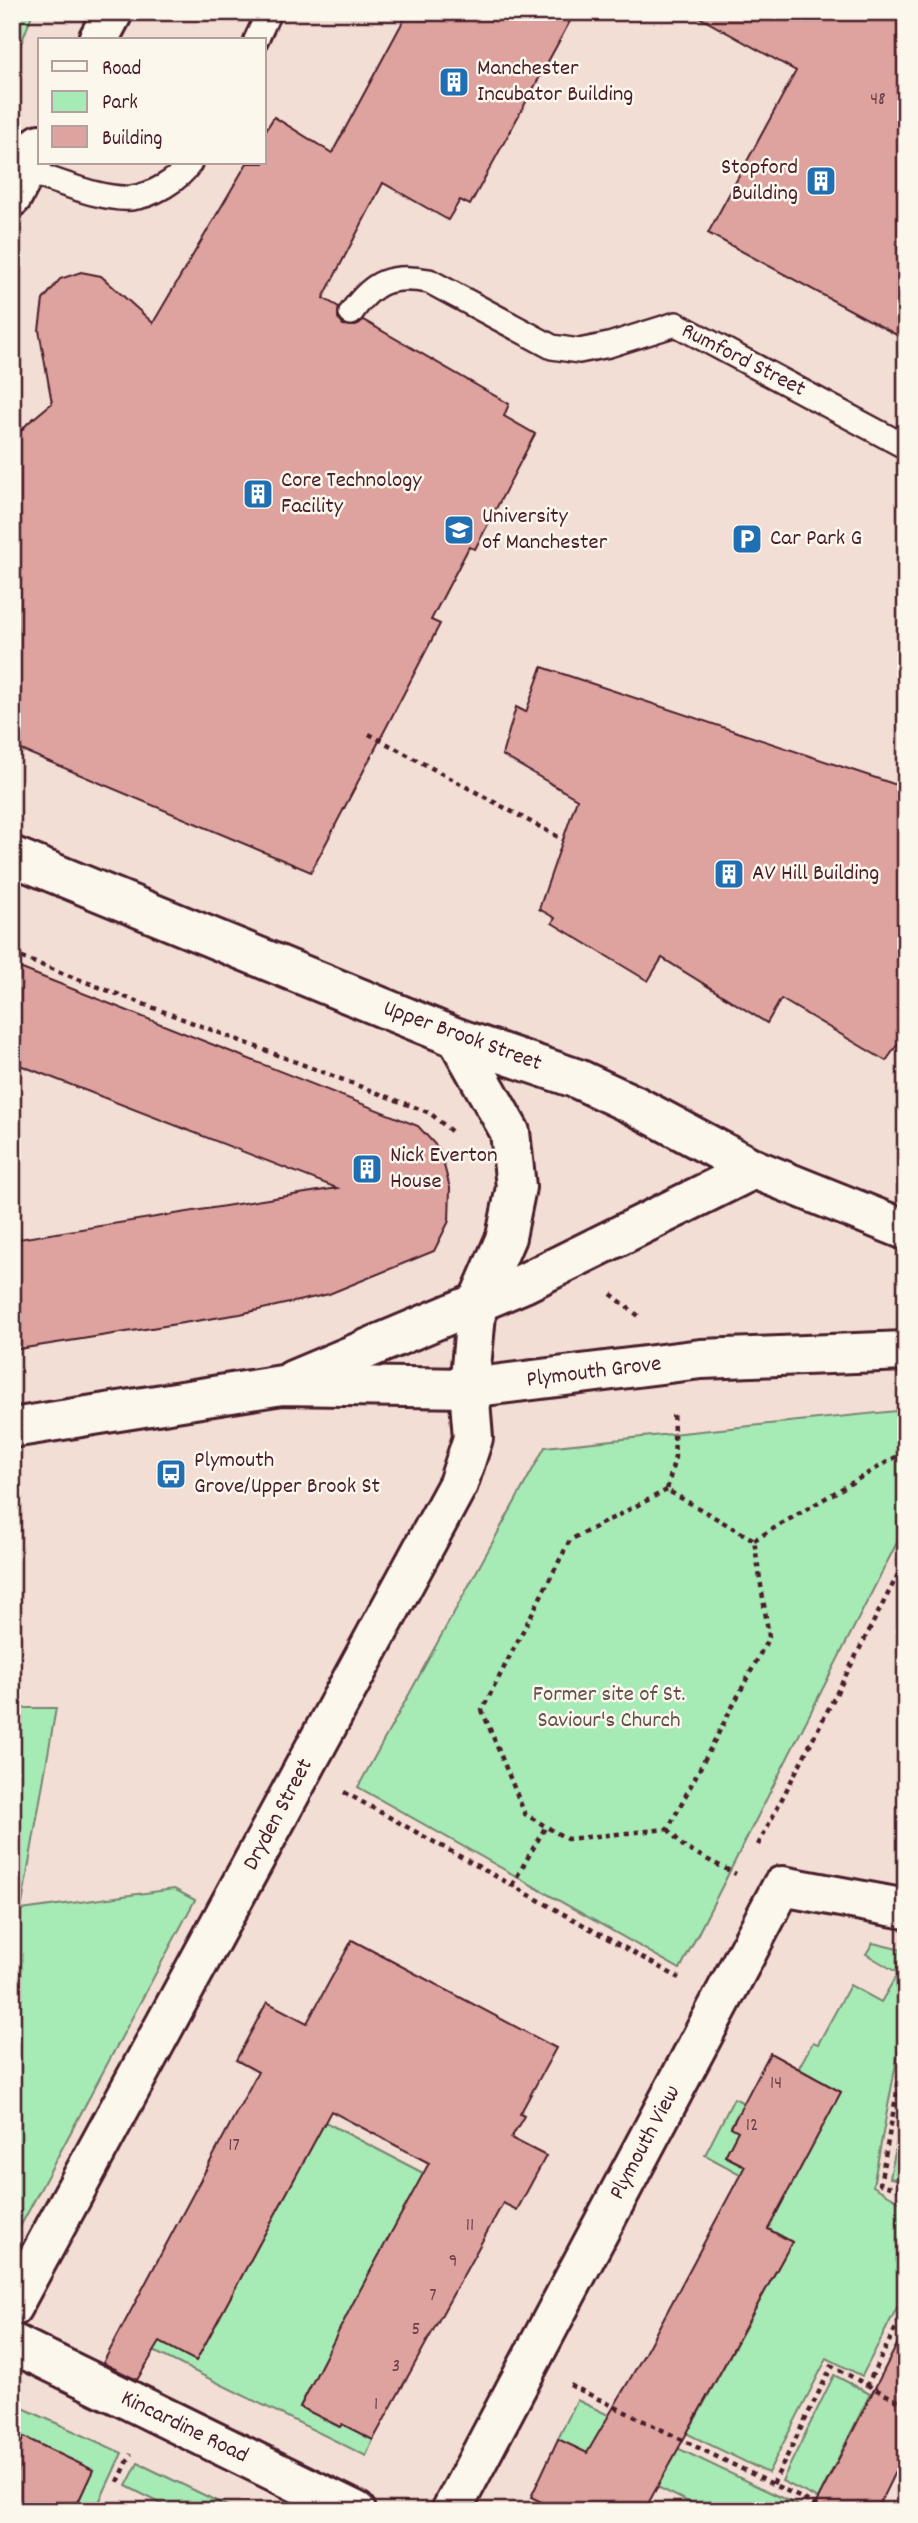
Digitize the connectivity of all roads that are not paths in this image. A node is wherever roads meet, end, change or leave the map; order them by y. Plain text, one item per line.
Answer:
1 (113, 12) edge
2 (269, 12) edge
3 (99, 38) edge
4 (257, 38) edge
5 (189, 164) edge
6 (26, 170) edge
7 (351, 313) dead end
8 (906, 447) edge
9 (12, 856) edge
10 (457, 1038) junction
11 (754, 1169) junction
12 (906, 1230) edge
13 (477, 1304) junction
14 (906, 1351) edge
15 (282, 1385) junction
16 (468, 1388) junction
17 (12, 1428) edge
18 (906, 1909) edge
19 (12, 2307) edge
20 (12, 2343) edge
21 (356, 2511) edge
22 (452, 2511) edge

1 - 3 main road
2 - 4 lane
5 - 6 lane
7 - 8 lane, Rumford Street
9 - 10 main road, Upper Brook Street
10 - 11 main road, Upper Brook Street
10 - 13 main road, Dryden Street
11 - 12 main road, Upper Brook Street
11 - 13 main road, Plymouth Grove
13 - 15 main road, Plymouth Grove
13 - 16 main road, Dryden Street
14 - 16 main road, Plymouth Grove
15 - 16 main road, Plymouth Grove
15 - 17 main road, Plymouth Grove
16 - 19 main road, Dryden Street
18 - 22 main road, Plymouth View
20 - 21 main road, Kincardine Road

